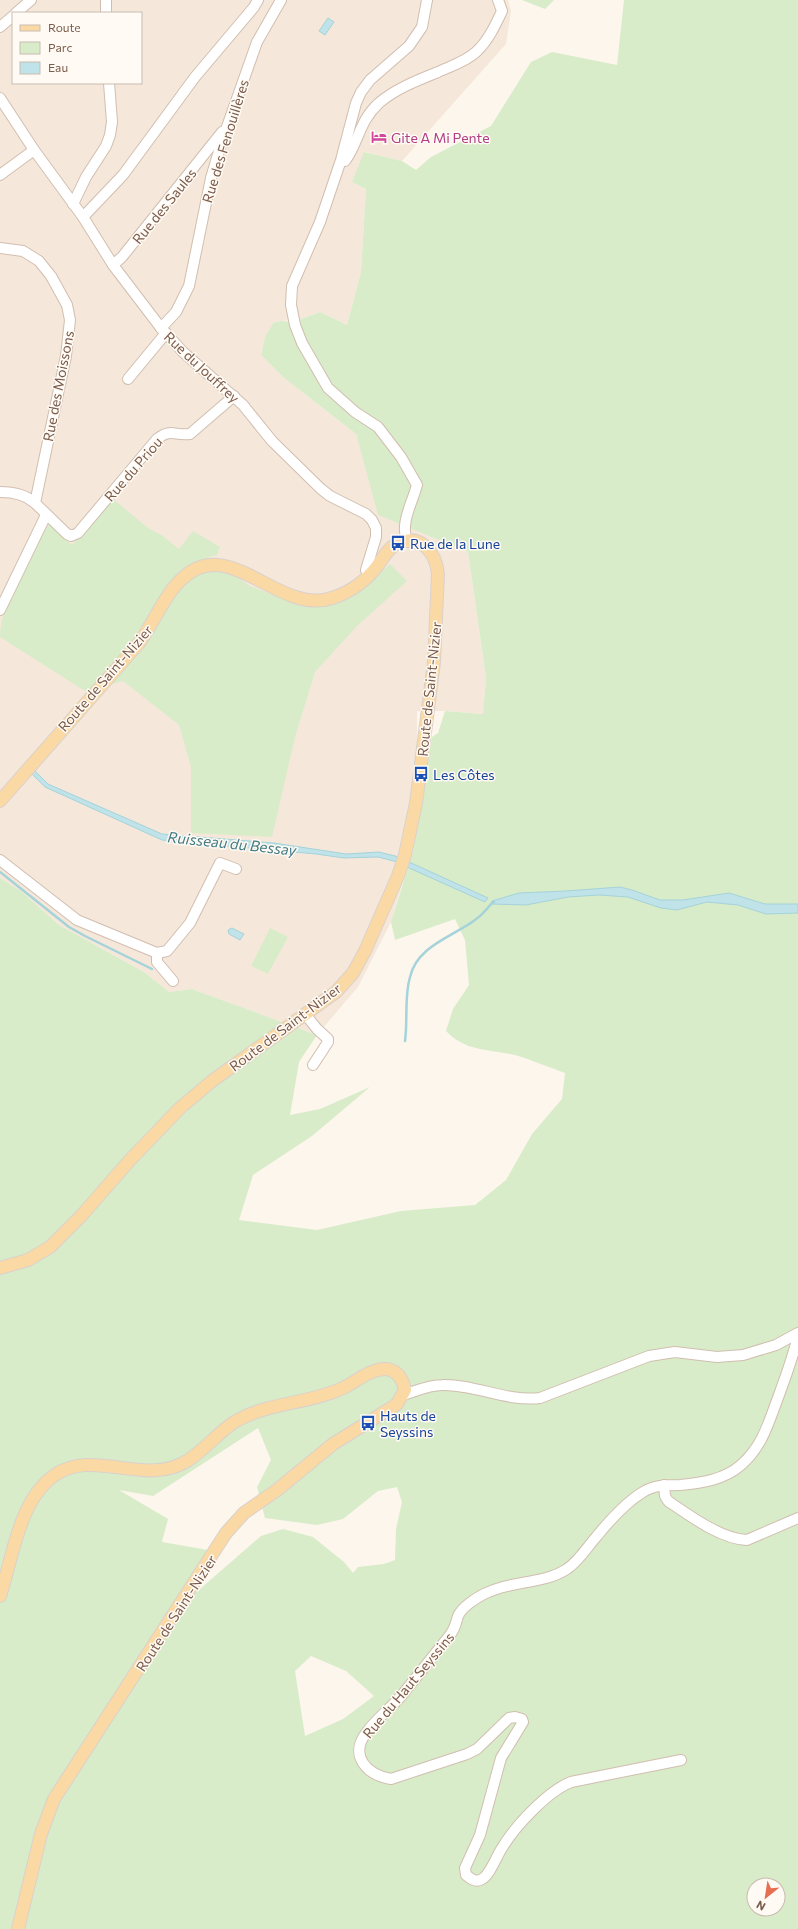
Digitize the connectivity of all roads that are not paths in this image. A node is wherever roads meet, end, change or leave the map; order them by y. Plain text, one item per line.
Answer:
1 (31, 0) edge
2 (106, 0) edge
3 (258, 0) edge
4 (281, 0) edge
5 (427, 0) edge
6 (498, 0) edge
7 (17, 12) edge
8 (106, 12) edge
9 (12, 17) edge
10 (0, 27) edge
11 (109, 84) edge
12 (0, 98) edge
13 (227, 126) junction
14 (34, 150) junction
15 (341, 160) junction
16 (0, 175) edge
17 (73, 204) junction
18 (83, 217) junction
19 (0, 248) edge
20 (113, 265) junction
21 (163, 331) junction
22 (128, 380) dead end
23 (234, 396) junction
24 (0, 492) edge
25 (35, 503) junction
26 (46, 515) junction
27 (407, 542) junction
28 (369, 576) junction
29 (0, 610) edge
30 (0, 801) edge
31 (0, 860) edge
32 (236, 869) dead end
33 (157, 953) junction
34 (173, 981) dead end
35 (305, 1014) junction
36 (313, 1065) dead end
37 (0, 1268) edge
38 (798, 1335) edge
39 (403, 1395) junction
40 (664, 1484) junction
41 (798, 1518) edge
42 (0, 1596) edge
43 (681, 1760) dead end
44 (18, 1929) edge

1 - 7 street
2 - 8 street
3 - 18 street
4 - 13 street, Rue des Fenouillères
5 - 15 street
6 - 15 street
9 - 10 street
11 - 17 street
12 - 14 street, Rue du Jouffrey
13 - 20 street, Rue des Saules
13 - 21 street, Rue des Fenouillères
14 - 16 street
14 - 17 street, Rue du Jouffrey
15 - 27 street
17 - 18 street, Rue du Jouffrey
18 - 20 street, Rue du Jouffrey
19 - 25 street, Rue des Moissons
20 - 21 street, Rue du Jouffrey
21 - 22 street, Rue des Fenouillères
21 - 23 street, Rue du Jouffrey
23 - 26 street, Rue du Priou
23 - 28 street, Rue du Jouffrey
24 - 25 street
25 - 26 street
26 - 29 street
27 - 28 main road, Route de Saint-Nizier
27 - 35 main road, Route de Saint-Nizier
28 - 30 main road, Route de Saint-Nizier
31 - 33 street
32 - 33 street
33 - 34 street
35 - 36 street
35 - 37 main road, Route de Saint-Nizier
38 - 39 street
38 - 40 street
39 - 42 main road
39 - 44 main road, Route de Saint-Nizier
40 - 41 street
40 - 43 street, Rue du Haut Seyssins

